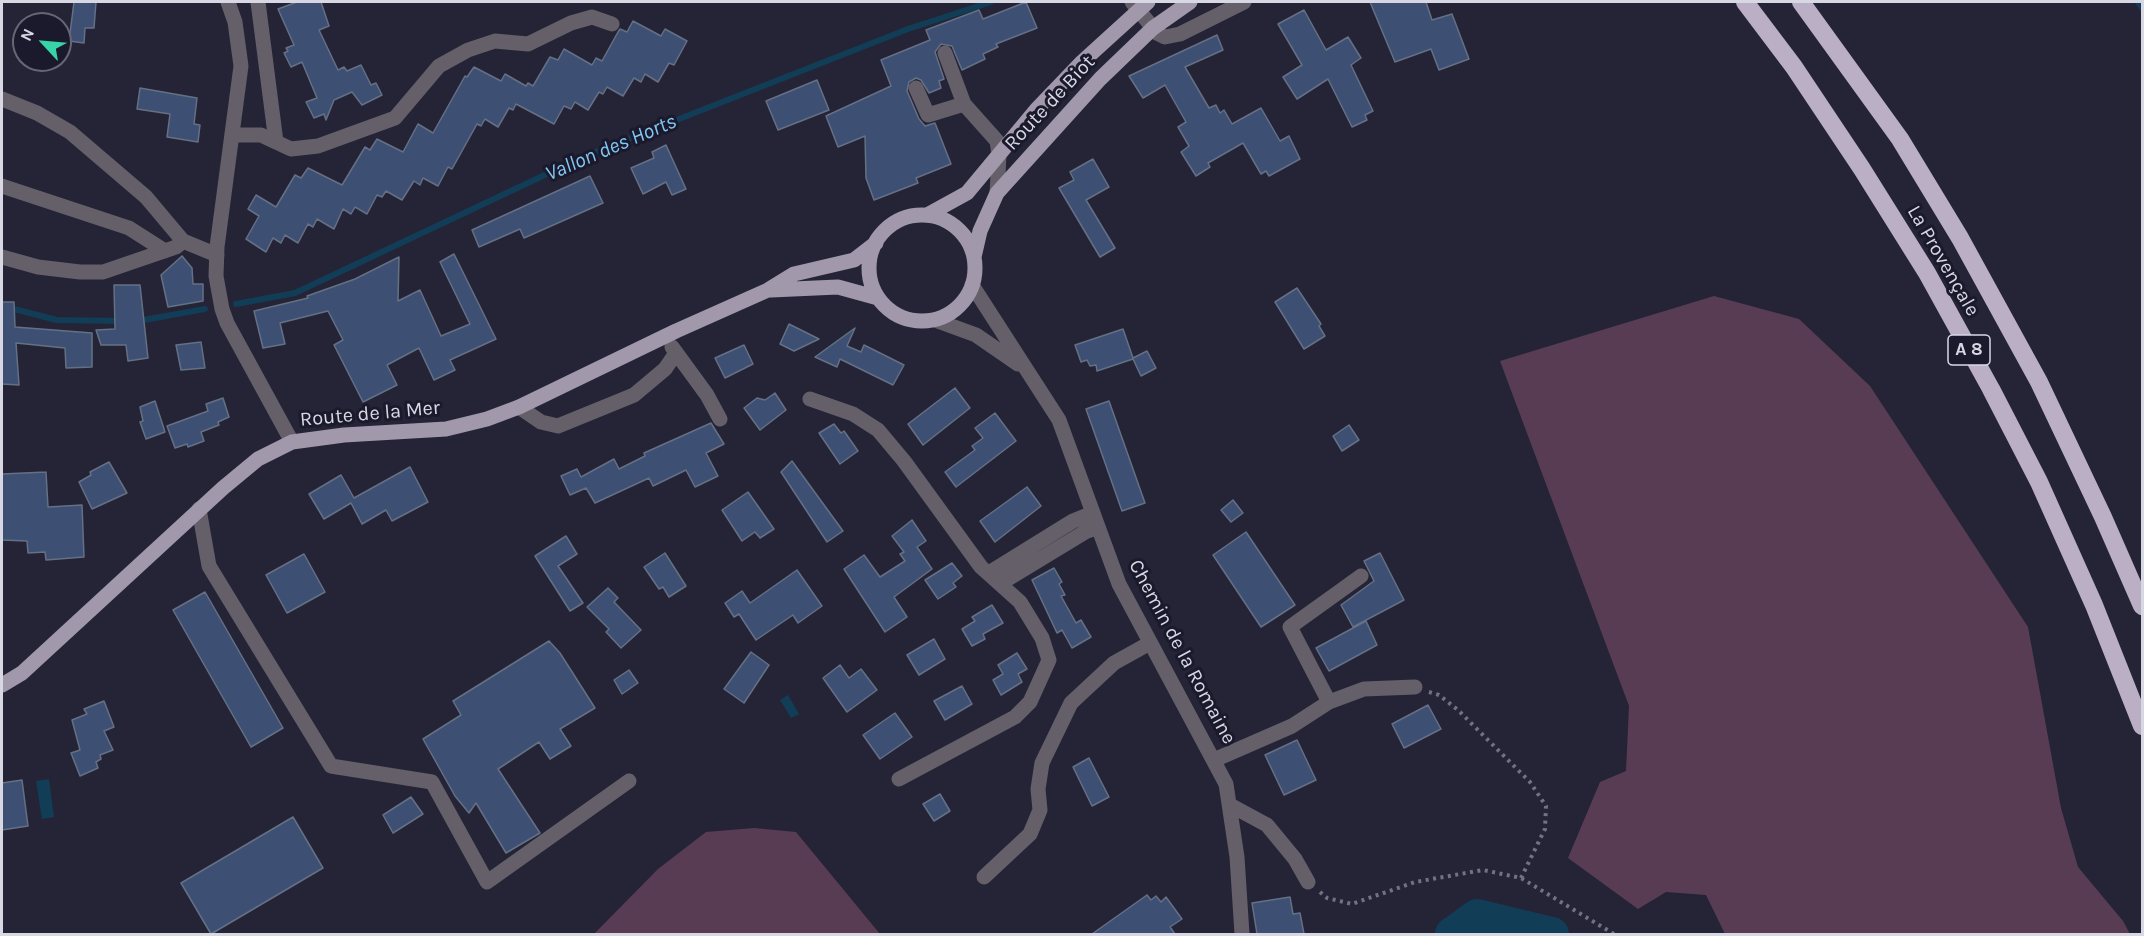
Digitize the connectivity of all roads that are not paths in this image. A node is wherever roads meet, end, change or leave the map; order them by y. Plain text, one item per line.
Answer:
1 (228, 2) edge
2 (258, 2) edge
3 (1190, 2) edge
4 (1245, 2) edge
5 (1745, 2) edge
6 (1801, 2) edge
7 (1139, 4) edge
8 (612, 24) dead end
9 (1153, 28) junction
10 (945, 53) dead end
11 (916, 88) dead end
12 (2, 99) edge
13 (964, 104) junction
14 (233, 135) junction
15 (276, 142) junction
16 (999, 155) junction
17 (2, 186) edge
18 (997, 193) junction
19 (927, 215) junction
20 (183, 241) junction
21 (876, 243) junction
22 (165, 251) junction
23 (217, 255) junction
24 (2, 257) edge
25 (974, 257) junction
26 (972, 285) junction
27 (768, 290) junction
28 (878, 298) junction
29 (935, 320) junction
30 (664, 336) junction
31 (676, 353) junction
32 (1025, 369) junction
33 (810, 399) dead end
34 (519, 407) junction
35 (720, 418) dead end
36 (292, 442) junction
37 (199, 509) junction
38 (1096, 520) junction
39 (989, 573) junction
40 (1361, 576) dead end
41 (1001, 583) junction
42 (2142, 606) edge
43 (1150, 643) junction
44 (2, 686) edge
45 (1415, 687) road end
46 (1329, 702) junction
47 (2142, 726) edge
48 (1214, 760) junction
49 (899, 779) dead end
50 (629, 781) dead end
51 (1230, 805) junction
52 (984, 877) dead end
53 (1308, 882) road end
54 (1242, 934) edge

1 - 14 street
2 - 15 street
3 - 9 main road, Route de Biot
4 - 9 street
5 - 47 highway, La Provençale / A 8
6 - 42 highway, La Provençale / A 8
7 - 9 street
7 - 16 main road, Route de Biot
8 - 15 street
9 - 18 main road, Route de Biot
10 - 13 street
11 - 13 street
12 - 20 street
13 - 16 street
14 - 15 street
14 - 23 street
16 - 18 street
16 - 19 main road, Route de Biot
17 - 22 street
18 - 25 main road, Route de Biot
19 - 21 main road
19 - 25 main road
20 - 22 street
20 - 23 street
21 - 27 main road
21 - 28 main road
22 - 24 street
23 - 36 street
25 - 26 main road
26 - 29 main road
26 - 32 street, Chemin de la Romaine
27 - 28 main road
27 - 30 main road, Route de la Mer
28 - 29 main road
29 - 32 street, Chemin de la Romaine
30 - 31 street
30 - 34 main road, Route de la Mer
31 - 34 street
31 - 35 street
32 - 38 street, Chemin de la Romaine
33 - 39 street
34 - 36 main road, Route de la Mer
36 - 37 main road, Route de la Mer
37 - 44 main road, Route de la Mer
37 - 50 street
38 - 39 street
38 - 41 street
38 - 43 street, Chemin de la Romaine
39 - 41 street
40 - 46 street
41 - 49 street
43 - 48 street, Chemin de la Romaine
43 - 52 street
45 - 46 street
46 - 48 street
48 - 51 street, Chemin de la Romaine
51 - 53 street
51 - 54 street, Chemin de la Romaine

